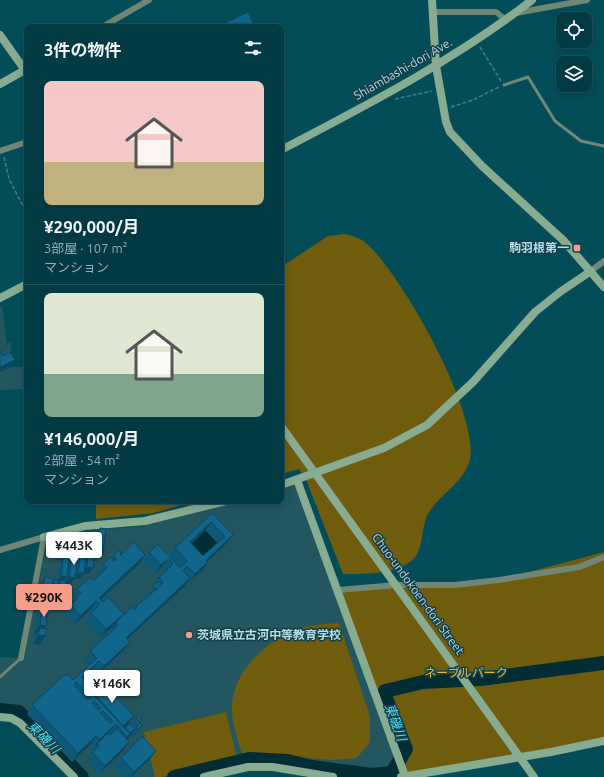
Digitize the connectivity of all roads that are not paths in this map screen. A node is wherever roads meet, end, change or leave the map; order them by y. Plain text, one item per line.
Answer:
1 (432, 0) edge
2 (532, 0) edge
3 (587, 0) edge
4 (145, 1) edge
5 (434, 12) junction
6 (515, 13) junction
7 (506, 20) junction
8 (107, 24) edge
9 (0, 35) edge
10 (436, 66) junction
11 (24, 67) edge
12 (24, 71) edge
13 (0, 84) edge
14 (504, 85) road end
15 (24, 143) edge
16 (604, 146) edge
17 (284, 148) edge
18 (1, 150) edge
19 (604, 261) edge
20 (592, 271) junction
21 (24, 286) edge
22 (604, 287) edge
23 (0, 298) edge
24 (284, 430) edge
25 (315, 473) junction
26 (297, 480) junction
27 (284, 484) edge
28 (214, 504) edge
29 (44, 536) junction
30 (0, 550) edge
31 (604, 557) edge
32 (396, 585) junction
33 (338, 590) junction
34 (21, 658) joint
35 (0, 677) edge
36 (0, 716) edge
37 (604, 741) edge
38 (520, 757) junction
39 (403, 776) edge
40 (74, 777) edge
41 (204, 777) edge
42 (333, 777) edge
43 (534, 777) edge

1 - 5 street
2 - 6 street, Shiambashi-dori Ave.
3 - 6 street
4 - 8 street
5 - 7 street
5 - 10 street
6 - 7 street, Shiambashi-dori Ave.
7 - 10 street, Shiambashi-dori Ave.
9 - 11 street
10 - 17 street, Shiambashi-dori Ave.
10 - 20 street
12 - 13 street
14 - 16 lane
15 - 18 street
19 - 20 street
20 - 22 street
20 - 25 street
21 - 23 street
24 - 25 street, Chuo-undokoen-dori Street
25 - 26 street
25 - 32 street, Chuo-undokoen-dori Street
26 - 27 street
26 - 33 street
28 - 29 street
29 - 30 street
29 - 34 street
31 - 32 street
32 - 33 street
32 - 38 street, Chuo-undokoen-dori Street
33 - 39 street
34 - 35 lane
36 - 40 street
37 - 38 street
38 - 39 street
38 - 43 street, Chuo-undokoen-dori Street
41 - 42 street

